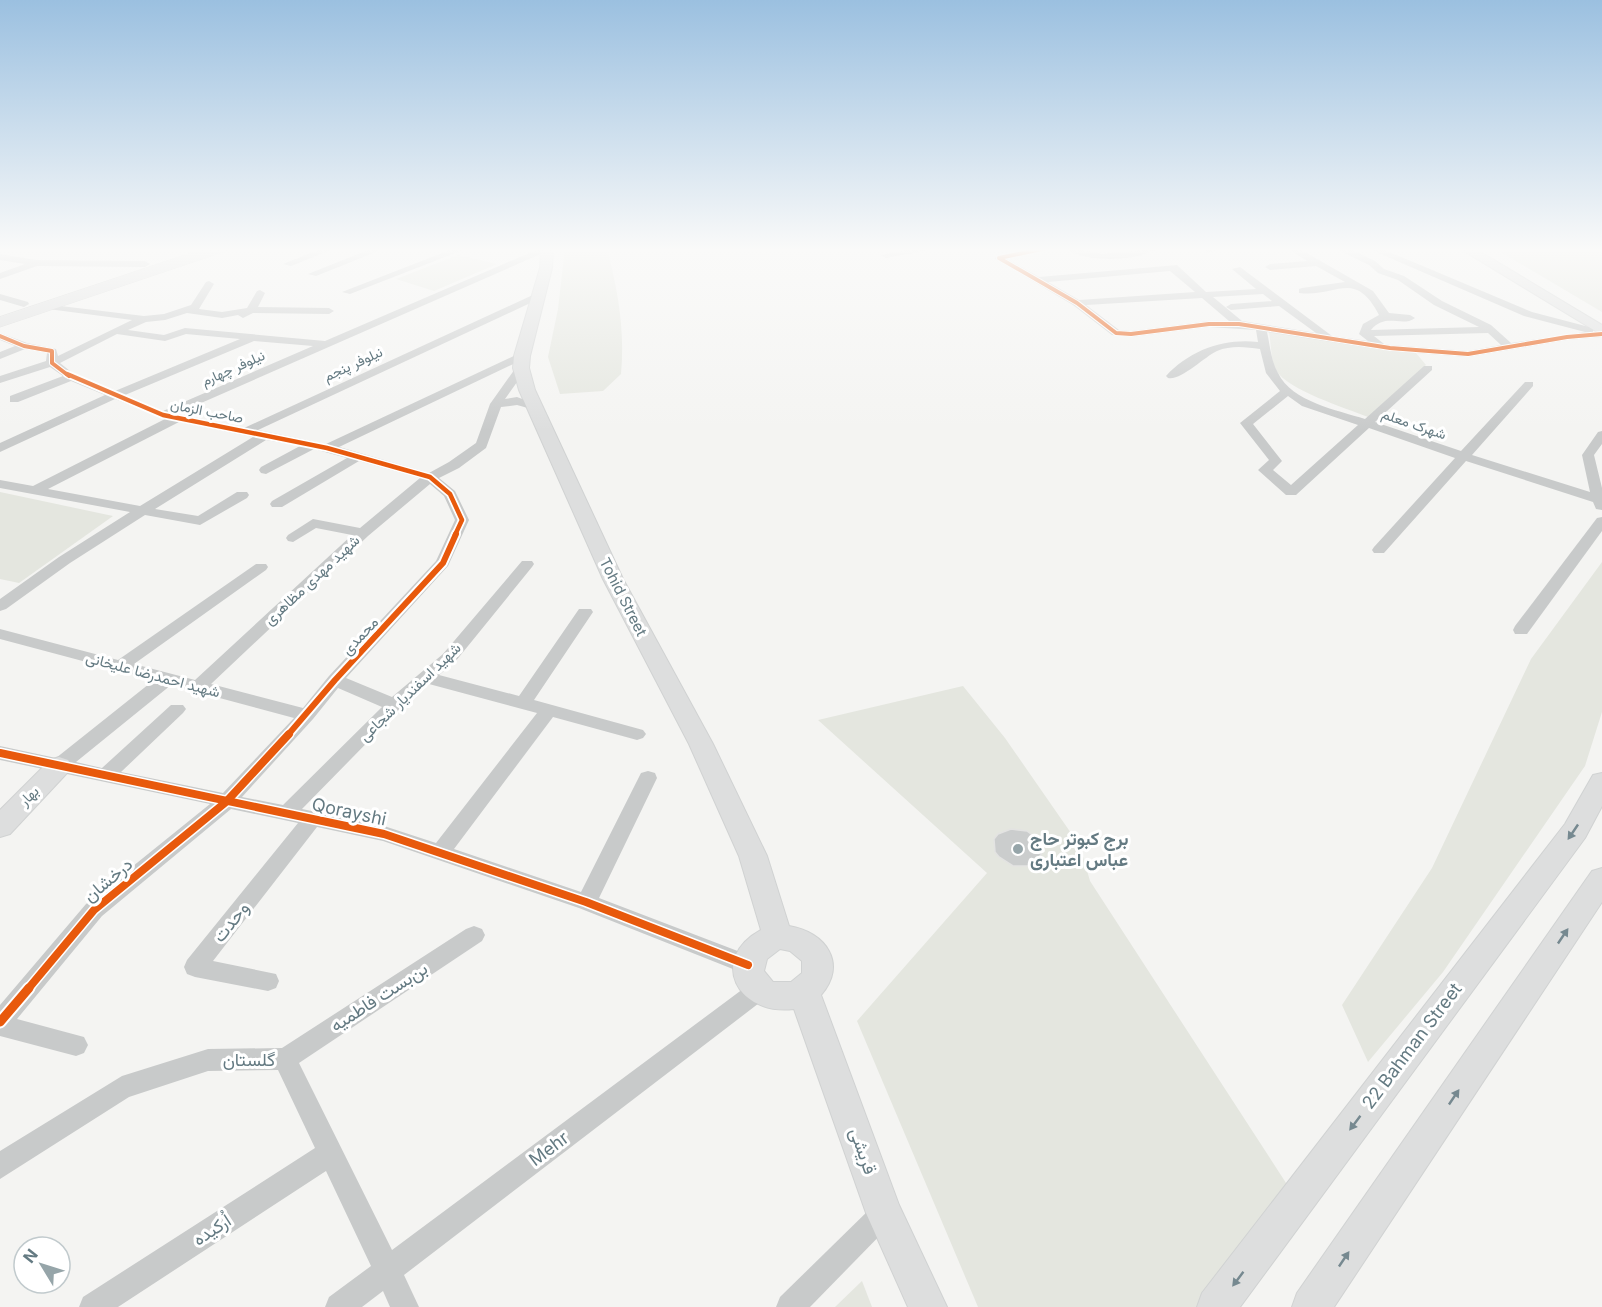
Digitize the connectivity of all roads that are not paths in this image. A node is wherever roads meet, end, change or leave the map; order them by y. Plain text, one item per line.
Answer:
1 (39, 309) edge
2 (70, 309) edge
3 (189, 309) edge
4 (407, 309) edge
5 (510, 309) edge
6 (535, 309) edge
7 (1085, 309) edge
8 (1221, 309) edge
9 (1289, 309) edge
10 (1382, 309) edge
11 (1452, 309) edge
12 (1516, 309) edge
13 (1563, 309) edge
14 (1582, 309) edge
15 (186, 310) junction
16 (251, 310) junction
17 (329, 310) dead end
18 (294, 312) junction
19 (1385, 316) junction
20 (1410, 318) dead end
21 (144, 319) junction
22 (232, 320) dead end
23 (1602, 321) edge
24 (0, 322) edge
25 (269, 324) dead end
26 (1239, 324) junction
27 (1261, 329) junction
28 (1491, 330) junction
29 (116, 331) junction
30 (1602, 333) edge
31 (1364, 334) junction
32 (0, 336) edge
33 (253, 337) junction
34 (1329, 338) junction
35 (325, 344) junction
36 (24, 346) junction
37 (1264, 346) junction
38 (1390, 348) junction
39 (1510, 348) junction
40 (0, 356) edge
41 (521, 362) junction
42 (52, 363) junction
43 (1428, 368) dead end
44 (1172, 376) dead end
45 (71, 377) junction
46 (0, 380) edge
47 (1529, 384) dead end
48 (1286, 392) junction
49 (113, 395) junction
50 (14, 399) dead end
51 (496, 404) junction
52 (535, 406) junction
53 (163, 415) junction
54 (177, 418) junction
55 (1367, 424) junction
56 (246, 431) junction
57 (266, 435) junction
58 (1602, 435) edge
59 (312, 445) junction
60 (0, 448) edge
61 (327, 448) junction
62 (1462, 456) junction
63 (355, 458) junction
64 (266, 470) dead end
65 (430, 477) junction
66 (0, 484) edge
67 (33, 491) junction
68 (242, 495) dead end
69 (1601, 502) edge
70 (277, 504) dead end
71 (138, 512) junction
72 (1602, 521) edge
73 (363, 533) junction
74 (292, 538) dead end
75 (1379, 549) dead end
76 (526, 564) dead end
77 (261, 567) dead end
78 (8, 592) edge
79 (0, 606) edge
80 (585, 612) dead end
81 (1521, 630) dead end
82 (0, 634) edge
83 (120, 666) junction
84 (425, 677) junction
85 (168, 678) junction
86 (335, 680) junction
87 (196, 687) junction
88 (523, 703) junction
89 (394, 705) junction
90 (177, 709) dead end
91 (550, 709) junction
92 (307, 715) junction
93 (637, 734) dead end
94 (0, 753) edge
95 (59, 766) junction
96 (105, 776) junction
97 (648, 778) dead end
98 (1601, 785) edge
99 (226, 802) junction
100 (286, 814) junction
101 (313, 819) junction
102 (0, 827) edge
103 (440, 853) junction
104 (1602, 879) edge
105 (586, 902) junction
106 (474, 935) dead end
107 (778, 936) junction
108 (753, 977) junction
109 (268, 981) dead end
110 (804, 992) junction
111 (0, 1024) edge
112 (76, 1045) dead end
113 (285, 1059) junction
114 (330, 1153) junction
115 (0, 1166) edge
116 (884, 1213) junction
117 (387, 1270) junction
118 (93, 1307) edge
119 (339, 1307) edge
120 (405, 1307) edge
121 (790, 1307) edge
122 (928, 1307) edge
123 (1216, 1307) edge
124 (1311, 1307) edge

1 - 24 main road
2 - 21 street
3 - 15 street
4 - 35 street, نیلوفر چهارم
5 - 56 street, نیلوفر پنجم
6 - 41 main road
7 - 26 street
8 - 26 street
9 - 34 street
10 - 19 street
11 - 28 street
12 - 30 street
13 - 30 main road
14 - 23 main road
15 - 16 street
15 - 21 street
16 - 18 street
16 - 22 street
17 - 18 street
18 - 25 street
19 - 20 street
19 - 31 street
21 - 29 street
26 - 27 street
27 - 34 street
27 - 37 street, شهرک معلم
28 - 31 street
28 - 39 street
29 - 33 street
29 - 42 street
30 - 39 street
31 - 38 street
32 - 36 street, صاحب الزمان
33 - 35 street
33 - 49 street
34 - 38 street
35 - 53 street, نیلوفر چهارم
36 - 40 street
36 - 42 street, صاحب الزمان
37 - 44 street
37 - 48 street, شهرک معلم
38 - 39 street
41 - 51 street, شهید مهدی مظاهری
41 - 52 main road, Tohid Street
41 - 61 street
42 - 45 street, صاحب الزمان
42 - 46 street
43 - 55 street
45 - 49 street, صاحب الزمان
45 - 50 street
47 - 62 street
48 - 55 street, شهرک معلم
48 - 55 street
49 - 53 street, صاحب الزمان
49 - 60 street
51 - 52 street
51 - 65 street, شهید مهدی مظاهری
52 - 107 main road, Tohid Street
53 - 54 street, صاحب الزمان
54 - 56 street, صاحب الزمان
54 - 67 street
55 - 62 street, شهرک معلم
56 - 57 street, صاحب الزمان
57 - 59 street, صاحب الزمان
57 - 71 street
58 - 69 street
59 - 61 street, صاحب الزمان
59 - 64 street
61 - 63 street, صاحب الزمان
62 - 69 street, شهرک معلم
62 - 75 street
63 - 65 street, صاحب الزمان
63 - 70 street
65 - 73 street, شهید مهدی مظاهری
65 - 86 street, محمدی
66 - 67 street
67 - 71 street
68 - 71 street
71 - 78 street
72 - 81 street
73 - 74 street
73 - 87 street, شهید مهدی مظاهری
76 - 84 street, شهید اسفندیار شجاعی
77 - 83 street
78 - 79 street
80 - 88 street
82 - 83 street, شهید احمدرضا علیخانی
83 - 85 street, شهید احمدرضا علیخانی
84 - 88 street
84 - 89 street, شهید اسفندیار شجاعی
85 - 87 street, شهید احمدرضا علیخانی
85 - 95 street
86 - 89 street
86 - 92 street, محمدی
87 - 92 street, شهید احمدرضا علیخانی
88 - 91 street
89 - 100 street, شهید اسفندیار شجاعی
90 - 96 street
91 - 93 street
91 - 103 street
92 - 99 street, محمدی
94 - 95 street, Qorayshi
95 - 96 street, Qorayshi
95 - 102 main road, بهار
96 - 99 street, Qorayshi
97 - 105 street
98 -> 123 main road, 22 Bahman Street
99 - 100 street, Qorayshi
99 - 111 street, درخشان
100 - 101 street, Qorayshi
101 - 103 street, Qorayshi
101 - 109 street, وحدت
103 - 105 street, Qorayshi
124 -> 104 main road
105 - 108 street, Qorayshi
106 - 113 street, بن‌بست فاطمیه
107 - 108 main road
107 - 110 main road
108 - 110 main road
108 - 117 street, Mehr
110 - 116 main road, قریشی
111 - 112 street
113 - 114 street, گلستان
113 - 115 street, گلستان
114 - 117 street, گلستان
114 - 118 street, اُرکیده
116 - 121 street
116 - 122 main road, قریشی
117 - 119 street, Mehr
117 - 120 street, گلستان

